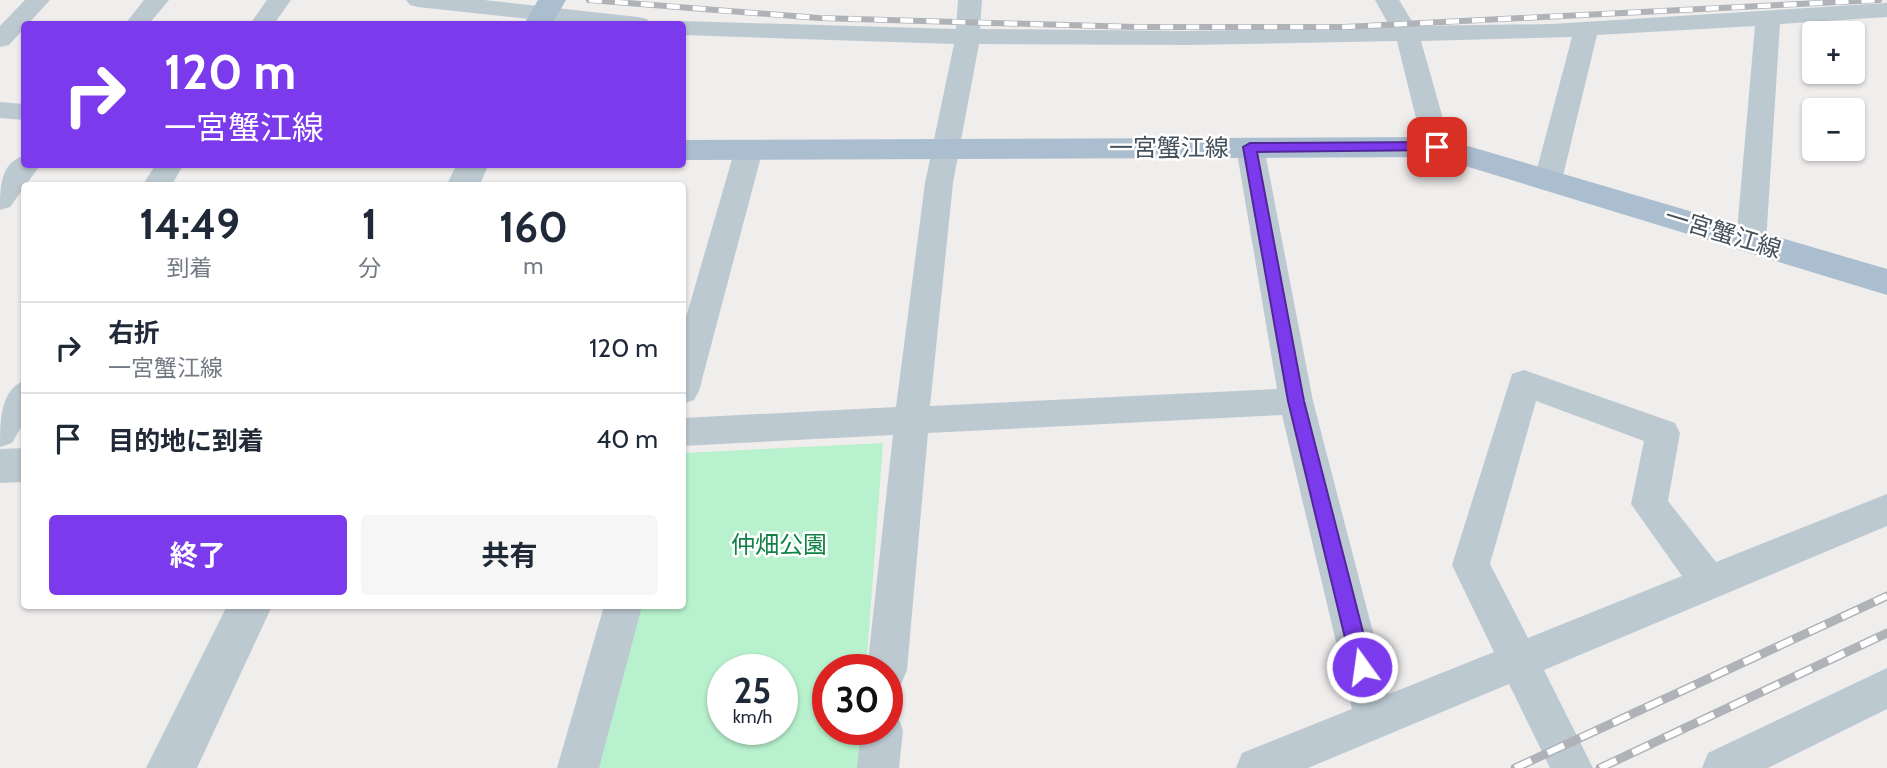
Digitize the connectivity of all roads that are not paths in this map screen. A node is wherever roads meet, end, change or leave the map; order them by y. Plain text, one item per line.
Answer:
1 (38, 0) edge
2 (157, 0) edge
3 (279, 0) edge
4 (418, 0) edge
5 (970, 0) edge
6 (1387, 0) edge
7 (1685, 0) edge
8 (1887, 10) edge
9 (545, 13) edge
10 (1769, 17) junction
11 (140, 21) edge
12 (264, 21) edge
13 (613, 21) edge
14 (1704, 22) junction
15 (686, 28) edge
16 (1586, 29) junction
17 (1407, 34) junction
18 (969, 36) junction
19 (0, 40) edge
20 (0, 110) edge
21 (21, 112) edge
22 (1250, 147) junction
23 (1437, 147) junction
24 (750, 149) junction
25 (943, 149) junction
26 (686, 150) edge
27 (24, 168) edge
28 (1548, 180) junction
29 (0, 200) edge
30 (1751, 242) junction
31 (1887, 282) edge
32 (686, 377) edge
33 (21, 399) edge
34 (1296, 401) junction
35 (910, 419) junction
36 (686, 432) edge
37 (0, 433) edge
38 (21, 465) edge
39 (0, 466) edge
40 (1887, 510) edge
41 (1710, 584) junction
42 (249, 609) edge
43 (622, 609) edge
44 (888, 654) edge
45 (1519, 661) junction
46 (1887, 688) edge
47 (1375, 720) junction
48 (880, 745) edge
49 (171, 768) edge
50 (578, 768) edge
51 (878, 768) edge
52 (1257, 768) edge
53 (1572, 768) edge
54 (1723, 768) edge

1 - 19 street
2 - 11 street
3 - 12 street
4 - 9 street
5 - 18 street
6 - 17 street
7 - 14 street
8 - 10 street
9 - 13 street
10 - 14 street
10 - 30 street
14 - 16 street
15 - 18 street
16 - 17 street
16 - 28 street
17 - 18 street
17 - 23 street
18 - 25 street
20 - 21 street
22 - 23 main road, 一宮蟹江線
22 - 25 main road, 一宮蟹江線
22 - 34 street
23 - 28 main road, 一宮蟹江線
24 - 25 main road, 一宮蟹江線
24 - 26 main road, 一宮蟹江線
24 - 32 street
25 - 35 street
27 - 29 street
28 - 30 main road, 一宮蟹江線
30 - 31 main road, 一宮蟹江線
33 - 37 street
34 - 35 street
34 - 47 street
35 - 36 street
35 - 44 street
38 - 39 street
40 - 41 street
41 - 45 street
41 - 45 street
42 - 49 street
43 - 50 street
45 - 47 street
45 - 53 street
46 - 54 street
47 - 52 street
48 - 51 street

